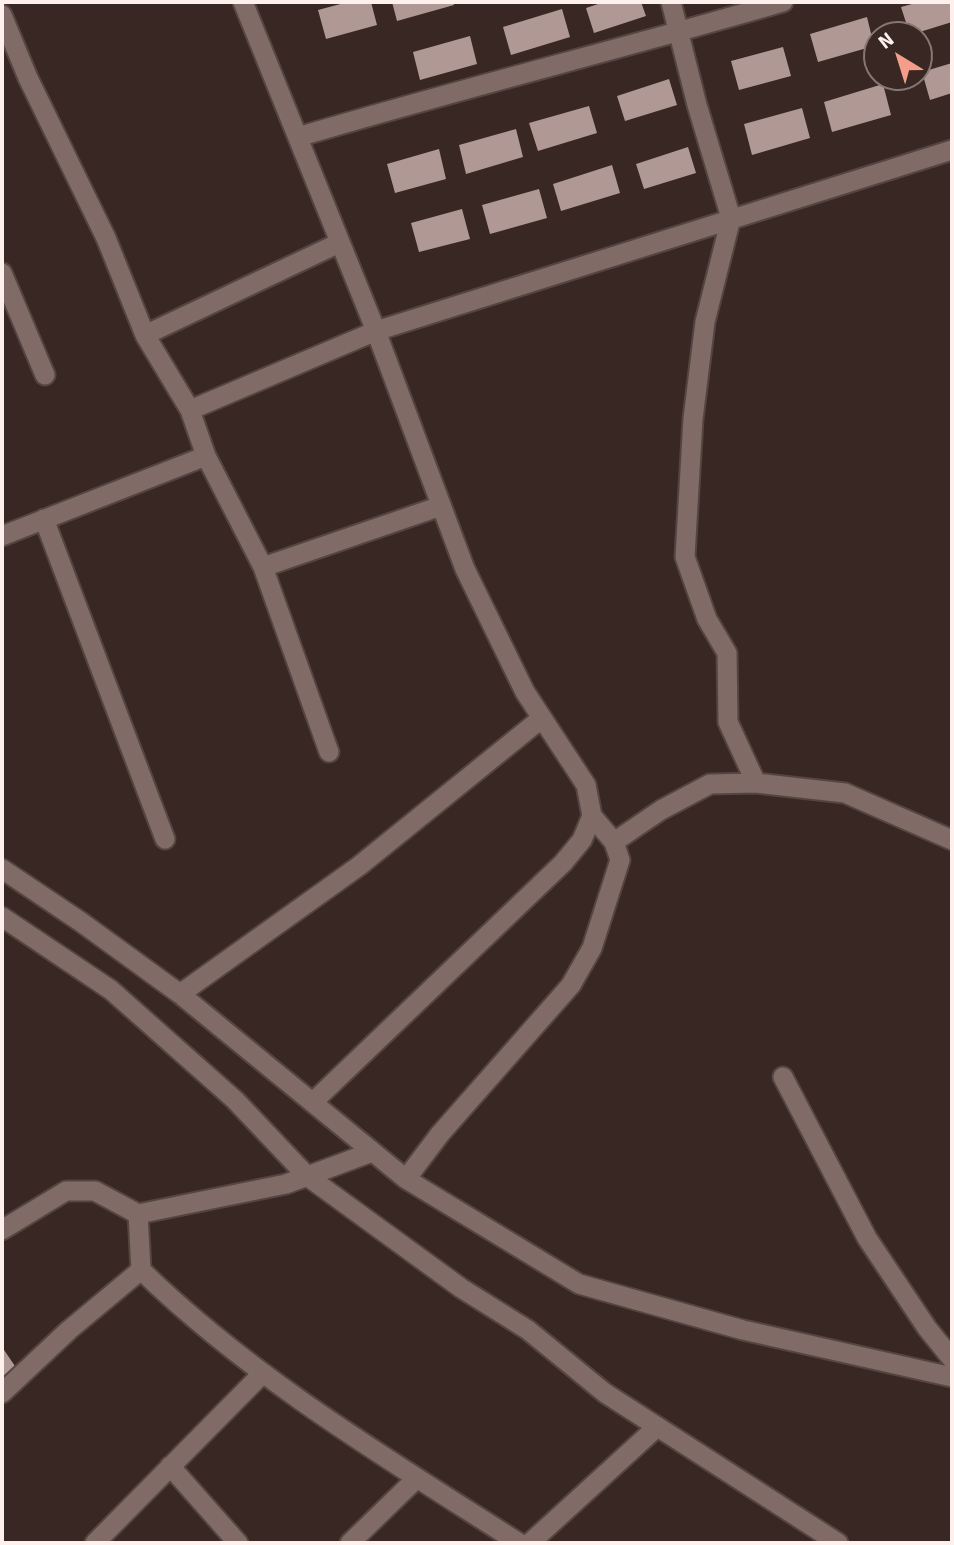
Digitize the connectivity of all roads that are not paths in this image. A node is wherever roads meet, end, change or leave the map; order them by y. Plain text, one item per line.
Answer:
1 (243, 2) edge
2 (671, 2) edge
3 (783, 2) edge
4 (2, 15) edge
5 (680, 32) junction
6 (298, 137) junction
7 (952, 150) edge
8 (731, 218) junction
9 (339, 243) junction
10 (2, 273) edge
11 (376, 331) junction
12 (145, 335) junction
13 (45, 375) dead end
14 (190, 410) junction
15 (206, 456) junction
16 (441, 506) junction
17 (44, 519) junction
18 (2, 536) edge
19 (263, 567) junction
20 (542, 718) junction
21 (329, 752) dead end
22 (756, 783) junction
23 (592, 816) junction
24 (164, 839) dead end
25 (952, 840) edge
26 (614, 842) junction
27 (2, 869) edge
28 (2, 917) edge
29 (180, 994) junction
30 (783, 1077) dead end
31 (313, 1102) junction
32 (372, 1152) junction
33 (307, 1177) junction
34 (406, 1178) junction
35 (138, 1214) junction
36 (2, 1230) edge
37 (141, 1270) junction
38 (952, 1359) edge
39 (262, 1374) junction
40 (952, 1377) edge
41 (2, 1393) edge
42 (657, 1427) junction
43 (170, 1466) junction
44 (417, 1478) junction
45 (95, 1543) edge
46 (238, 1543) edge
47 (351, 1543) edge
48 (519, 1543) edge
49 (530, 1543) edge
50 (838, 1543) edge

1 - 6 street
2 - 5 street
3 - 5 street
4 - 12 street
5 - 6 street
5 - 8 street
6 - 9 street
7 - 8 street
8 - 11 street
8 - 22 street
9 - 11 street
9 - 12 street
10 - 13 street
11 - 14 street
11 - 16 street
12 - 14 street
14 - 15 street
15 - 17 street
15 - 19 street
16 - 19 street
16 - 20 street
17 - 18 street
17 - 24 street
19 - 21 street
20 - 23 street
20 - 29 street
22 - 25 street
22 - 26 street
23 - 26 street
23 - 31 street
26 - 34 street
27 - 29 street
28 - 33 street
29 - 31 street
30 - 38 street
31 - 32 street
32 - 33 street
32 - 34 street
33 - 35 street
33 - 42 street
34 - 40 street
35 - 36 street
35 - 37 street
37 - 39 street
37 - 41 street
39 - 43 street
39 - 44 street
42 - 49 street
42 - 50 street
43 - 45 street
43 - 46 street
44 - 47 street
44 - 48 street

